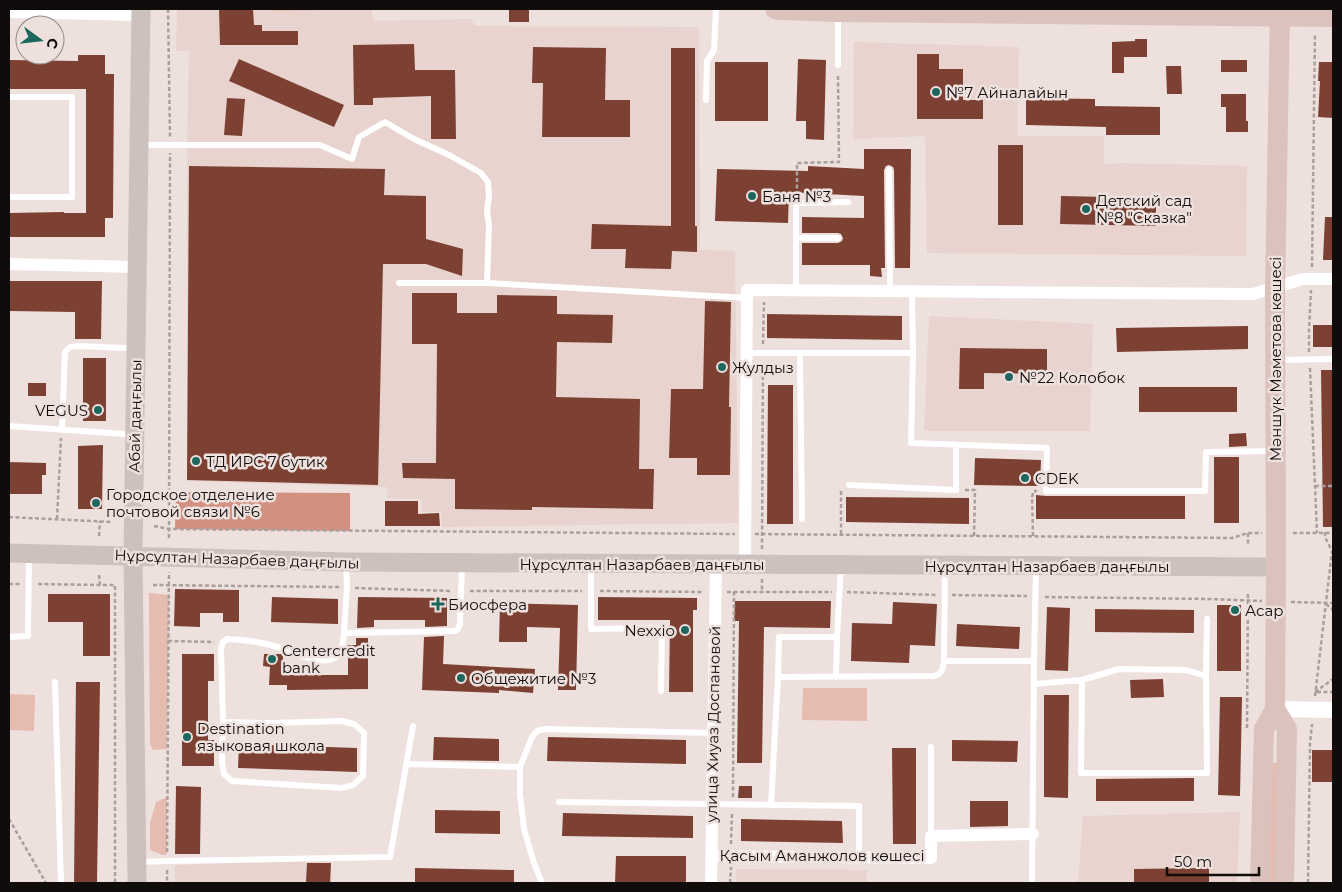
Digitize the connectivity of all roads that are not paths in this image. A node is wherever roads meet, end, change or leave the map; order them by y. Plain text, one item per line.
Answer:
1 (716, 9) edge
2 (775, 9) edge
3 (9, 12) edge
4 (140, 12) edge
5 (838, 12) junction
6 (1280, 13) edge
7 (1333, 17) edge
8 (838, 64) road end
9 (9, 97) edge
10 (706, 100) dead end
11 (139, 144) junction
12 (889, 170) dead end
13 (9, 197) edge
14 (848, 202) dead end
15 (796, 238) junction
16 (838, 238) dead end
17 (9, 264) edge
18 (137, 267) junction
19 (1333, 279) edge
20 (399, 283) dead end
21 (487, 283) junction
22 (1275, 288) junction
23 (796, 290) junction
24 (890, 290) junction
25 (912, 290) junction
26 (747, 298) junction
27 (126, 348) dead end
28 (747, 353) junction
29 (800, 353) junction
30 (913, 353) junction
31 (1333, 359) edge
32 (1275, 360) junction
33 (9, 426) edge
34 (62, 430) junction
35 (126, 434) dead end
36 (956, 445) junction
37 (1275, 451) junction
38 (849, 485) road end
39 (802, 519) dead end
40 (9, 553) edge
41 (29, 554) junction
42 (133, 556) junction
43 (346, 562) junction
44 (462, 563) junction
45 (591, 564) junction
46 (716, 564) junction
47 (753, 564) junction
48 (841, 565) junction
49 (945, 566) junction
50 (1036, 566) junction
51 (1276, 567) junction
52 (1208, 619) dead end
53 (344, 633) junction
54 (9, 637) edge
55 (836, 637) junction
56 (944, 661) junction
57 (1034, 661) junction
58 (1206, 676) junction
59 (778, 677) junction
60 (836, 677) junction
61 (1082, 680) junction
62 (55, 682) dead end
63 (1034, 684) junction
64 (661, 691) dead end
65 (1275, 709) junction
66 (1333, 710) edge
67 (223, 722) junction
68 (413, 726) dead end
69 (713, 733) junction
70 (931, 747) dead end
71 (407, 764) junction
72 (520, 766) junction
73 (559, 802) dead end
74 (712, 804) junction
75 (771, 805) junction
76 (1033, 834) junction
77 (931, 836) junction
78 (712, 856) junction
79 (859, 857) junction
80 (137, 862) junction
81 (61, 883) edge
82 (137, 883) edge
83 (542, 883) edge
84 (711, 883) edge
85 (1032, 883) edge
86 (1260, 883) edge
87 (1284, 883) edge

1 - 10 lane
2 - 5 main road
3 - 4 street
4 - 11 main road, Абай даңғылы
5 - 6 main road
5 - 8 lane
6 - 7 main road
6 - 22 main road, Мәншүк Мәметова көшесі
9 - 13 lane
11 - 18 main road, Абай даңғылы
11 - 21 lane
12 - 24 lane
14 - 15 lane
15 - 16 lane
15 - 23 lane
17 - 18 street
18 - 42 main road, Абай даңғылы
19 - 22 street
20 - 21 lane
21 - 26 lane
22 - 25 street
22 - 32 main road, Мәншүк Мәметова көшесі
23 - 24 street
23 - 26 street
24 - 25 street
25 - 30 lane
26 - 28 street
27 - 34 lane
28 - 29 lane
28 - 47 street
29 - 30 lane
29 - 39 lane
30 - 36 lane
31 - 32 lane
32 - 37 main road, Мәншүк Мәметова көшесі
33 - 34 lane
34 - 35 lane
36 - 37 lane
36 - 38 lane
37 - 51 main road, Мәншүк Мәметова көшесі
40 - 41 main road, Нұрсұлтан Назарбаев даңғылы
41 - 42 main road, Нұрсұлтан Назарбаев даңғылы
41 - 54 lane
42 - 43 main road, Нұрсұлтан Назарбаев даңғылы
42 - 80 main road, Абай даңғылы
43 - 44 main road, Нұрсұлтан Назарбаев даңғылы
43 - 53 lane
44 - 45 main road, Нұрсұлтан Назарбаев даңғылы
44 - 53 lane
45 - 46 main road, Нұрсұлтан Назарбаев даңғылы
45 - 64 lane
46 - 47 main road, Нұрсұлтан Назарбаев даңғылы
46 - 69 street, улица Хиуаз Доспановой
47 - 48 main road, Нұрсұлтан Назарбаев даңғылы
48 - 49 main road, Нұрсұлтан Назарбаев даңғылы
48 - 55 lane
49 - 50 main road, Нұрсұлтан Назарбаев даңғылы
49 - 56 lane
50 - 51 main road, Нұрсұлтан Назарбаев даңғылы
50 - 57 lane
51 - 65 main road, Мәншүк Мәметова көшесі
52 - 58 lane
53 - 67 lane
55 - 59 lane
55 - 60 lane
56 - 57 lane
56 - 60 lane
57 - 63 lane
58 - 61 lane
58 - 61 lane
59 - 60 lane
59 - 75 lane
61 - 63 lane
62 - 81 lane
63 - 76 lane
65 - 66 street
65 - 86 main road, Мәншүк Мәметова көшесі
65 - 87 main road, Мәншүк Мәметова көшесі
67 - 67 lane
68 - 71 lane
69 - 72 lane
69 - 74 street, улица Хиуаз Доспановой
70 - 77 lane
71 - 72 lane
71 - 80 lane
72 - 83 lane
73 - 74 lane
74 - 75 lane
74 - 78 street, улица Хиуаз Доспановой
75 - 79 lane
76 - 77 street, Қасым Аманжолов көшесі
76 - 85 lane
77 - 79 street, Қасым Аманжолов көшесі
78 - 79 street, Қасым Аманжолов көшесі
78 - 84 street, улица Хиуаз Доспановой
80 - 82 main road, Абай даңғылы

